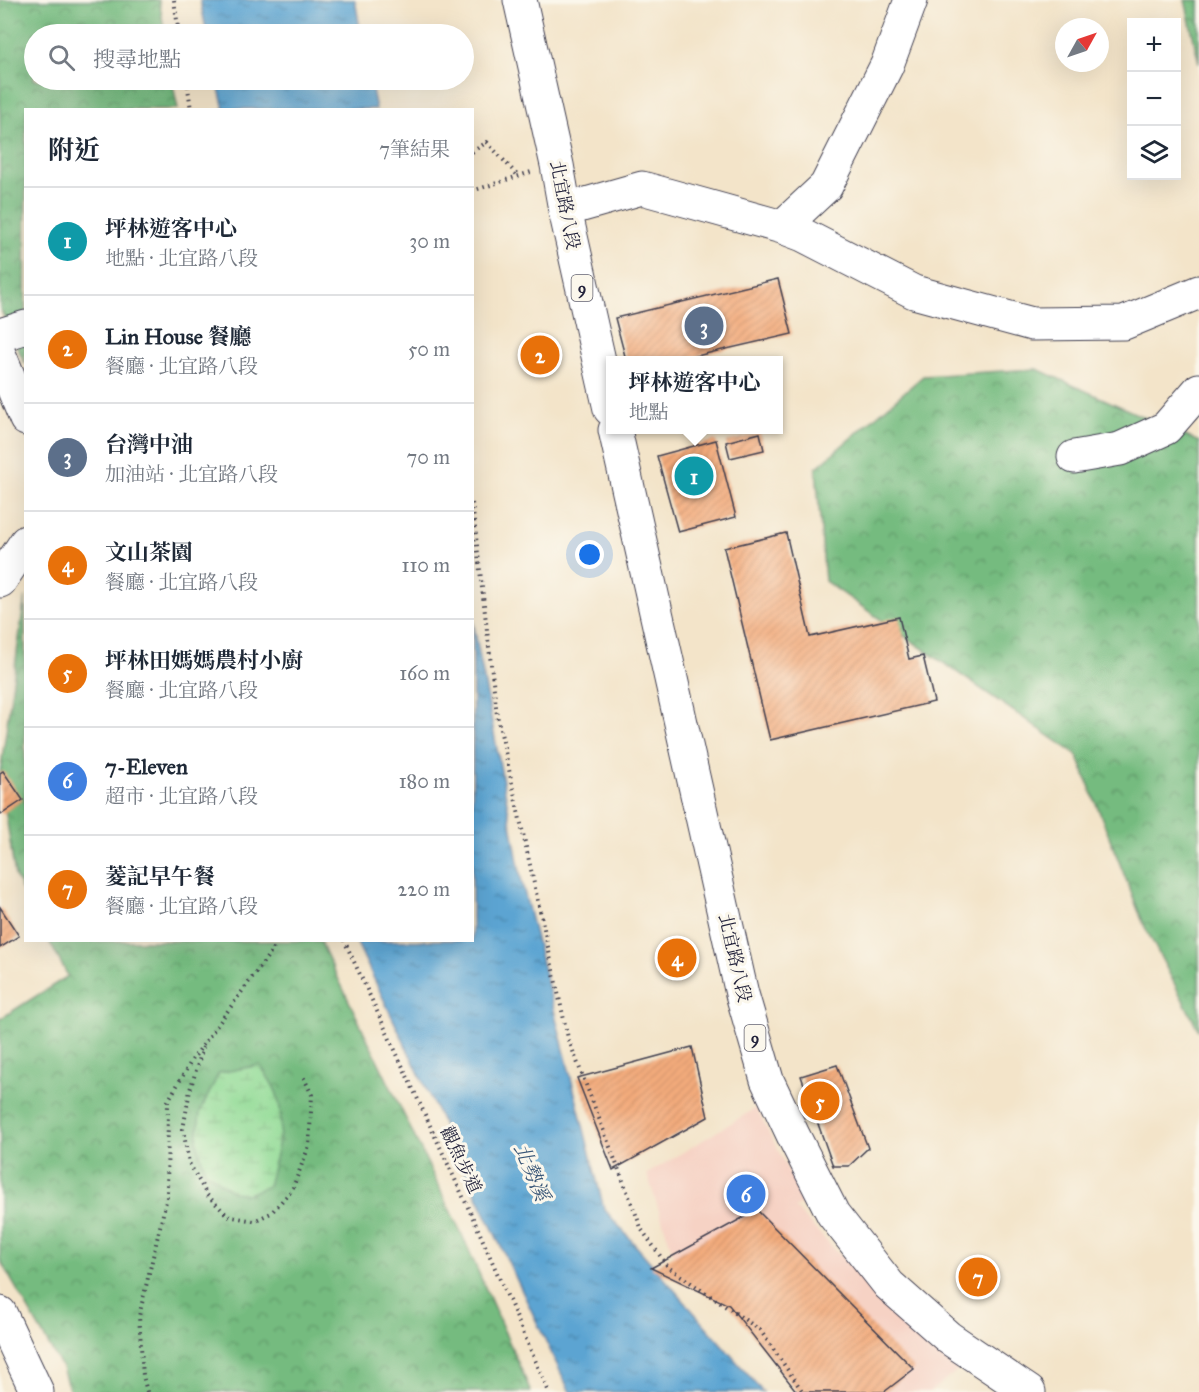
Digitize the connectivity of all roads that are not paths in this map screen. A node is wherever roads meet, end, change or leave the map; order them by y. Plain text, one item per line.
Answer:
1 (520, 0) edge
2 (911, 0) edge
3 (565, 210) junction
4 (782, 227) junction
5 (1199, 292) edge
6 (24, 328) edge
7 (0, 334) edge
8 (0, 356) edge
9 (1199, 390) edge
10 (606, 391) edge
11 (24, 414) edge
12 (616, 434) edge
13 (1074, 457) dead end
14 (24, 544) edge
15 (0, 581) edge
16 (0, 1312) edge
17 (37, 1392) edge
18 (1029, 1392) edge

1 - 3 main road, 北宜路八段 / 9
2 - 4 main road
3 - 4 main road
3 - 10 main road, 北宜路八段 / 9
4 - 5 main road
6 - 7 main road
8 - 11 main road
9 - 13 main road
12 - 18 main road, 北宜路八段 / 9
14 - 15 main road
16 - 17 main road

